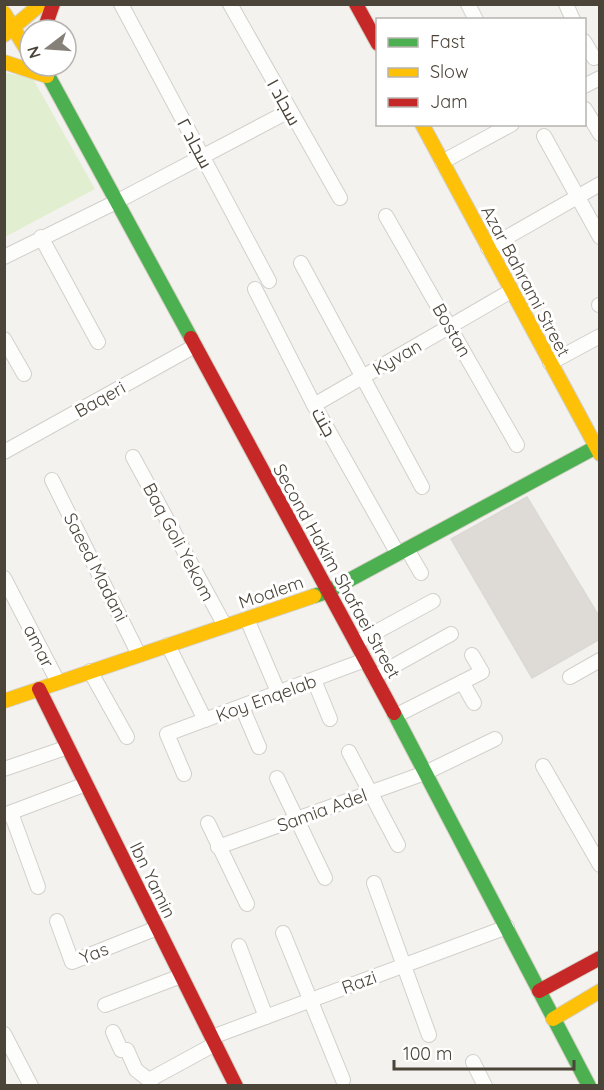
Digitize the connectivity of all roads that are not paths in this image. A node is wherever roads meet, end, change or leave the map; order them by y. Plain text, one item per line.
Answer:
1 (13, 4) edge
2 (41, 4) edge
3 (121, 4) edge
4 (230, 4) edge
5 (356, 4) edge
6 (468, 4) edge
7 (566, 4) edge
8 (4, 13) edge
9 (475, 18) edge
10 (572, 18) edge
11 (13, 28) edge
12 (376, 40) edge
13 (586, 43) edge
14 (594, 58) dead end
15 (48, 78) edge
16 (600, 78) edge
17 (586, 85) edge
18 (289, 111) junction
19 (586, 111) edge
20 (423, 126) edge
21 (508, 126) edge
22 (600, 134) edge
23 (544, 136) dead end
24 (202, 158) junction
25 (442, 162) junction
26 (600, 184) edge
27 (577, 197) junction
28 (340, 198) dead end
29 (116, 202) junction
30 (386, 216) dead end
31 (41, 237) junction
32 (600, 237) edge
33 (488, 248) junction
34 (4, 257) edge
35 (301, 263) dead end
36 (269, 280) dead end
37 (255, 289) dead end
38 (511, 291) junction
39 (450, 327) junction
40 (600, 336) edge
41 (4, 339) edge
42 (98, 342) dead end
43 (195, 346) junction
44 (550, 363) junction
45 (24, 374) dead end
46 (360, 377) junction
47 (314, 405) junction
48 (517, 445) dead end
49 (598, 450) edge
50 (4, 452) edge
51 (133, 457) dead end
52 (52, 480) dead end
53 (422, 487) dead end
54 (402, 551) junction
55 (421, 573) dead end
56 (4, 578) edge
57 (327, 592) junction
58 (433, 601) dead end
59 (247, 619) junction
60 (225, 626) junction
61 (451, 634) dead end
62 (356, 644) junction
63 (168, 645) junction
64 (140, 655) junction
65 (472, 655) dead end
66 (365, 660) junction
67 (600, 660) edge
68 (90, 671) junction
69 (374, 677) junction
70 (570, 677) dead end
71 (314, 680) junction
72 (58, 682) junction
73 (462, 682) junction
74 (39, 689) junction
75 (279, 694) junction
76 (4, 701) edge
77 (474, 703) dead end
78 (242, 707) junction
79 (395, 716) junction
80 (330, 719) dead end
81 (204, 720) junction
82 (127, 737) dead end
83 (495, 739) dead end
84 (68, 747) junction
85 (260, 747) dead end
86 (349, 752) dead end
87 (543, 766) dead end
88 (4, 769) edge
89 (425, 773) junction
90 (184, 774) dead end
91 (276, 778) dead end
92 (86, 784) junction
93 (370, 792) junction
94 (8, 814) edge
95 (298, 820) junction
96 (208, 823) dead end
97 (593, 840) edge
98 (398, 845) dead end
99 (218, 847) junction
100 (600, 865) edge
101 (325, 878) dead end
102 (374, 883) dead end
103 (38, 887) dead end
104 (247, 904) dead end
105 (57, 921) dead end
106 (507, 927) junction
107 (157, 928) junction
108 (284, 933) dead end
109 (239, 946) dead end
110 (600, 958) edge
111 (402, 966) junction
112 (181, 976) junction
113 (560, 980) junction
114 (539, 991) junction
115 (600, 991) edge
116 (310, 1000) junction
117 (105, 1005) dead end
118 (574, 1005) junction
119 (266, 1017) junction
120 (553, 1018) junction
121 (113, 1032) dead end
122 (4, 1034) edge
123 (429, 1035) dead end
124 (214, 1040) junction
125 (473, 1062) dead end
126 (343, 1080) dead end
127 (150, 1083) edge
128 (31, 1086) edge
129 (236, 1086) edge
130 (485, 1086) edge
131 (589, 1086) edge

1 - 11 street
2 - 11 street
3 - 24 street, سجاد ۲
4 - 18 street, سجاد ۱
5 - 12 street
6 - 9 street
7 - 10 street
8 - 11 street
13 - 14 street
15 - 29 street, Second Hakim Shafaei Street
16 - 17 street
18 - 24 street
18 - 28 street, سجاد ۱
19 - 22 street
20 - 25 street, Azar Bahrami Street
21 - 25 street
23 - 27 street
24 - 29 street
24 - 36 street, سجاد ۲
25 - 33 street, Azar Bahrami Street
26 - 27 street
27 - 32 street
27 - 33 street
29 - 31 street
29 - 43 street, Second Hakim Shafaei Street
30 - 39 street, Bostan
31 - 34 street
31 - 42 street
33 - 38 street, Azar Bahrami Street
35 - 46 street
37 - 47 street, جنت
38 - 39 street, Kyvan
38 - 44 street, Azar Bahrami Street
39 - 46 street, Kyvan
39 - 48 street, Bostan
40 - 44 street
41 - 45 street
43 - 50 street, Baqeri
43 - 57 street, Second Hakim Shafaei Street
44 - 49 street, Azar Bahrami Street
46 - 47 street, Kyvan
46 - 53 street
47 - 54 street, جنت
49 - 54 street, Moalem
51 - 60 street, Baq Goli Yekom
52 - 64 street, Saeed Madani
54 - 55 street, جنت
54 - 57 street, Moalem
56 - 72 street, amar
57 - 59 street, Moalem
57 - 62 street, Second Hakim Shafaei Street
58 - 62 street
59 - 60 street, Moalem
59 - 75 street
60 - 63 street, Moalem
61 - 69 street
62 - 66 street, Second Hakim Shafaei Street
63 - 64 street, Moalem
63 - 81 street
64 - 68 street, Moalem
65 - 73 street
66 - 69 street, Second Hakim Shafaei Street
66 - 71 street, Koy Enqelab
67 - 70 street
68 - 72 street, Moalem
68 - 82 street
69 - 79 street, Second Hakim Shafaei Street
71 - 75 street, Koy Enqelab
71 - 80 street
72 - 74 street, Moalem
73 - 77 street
73 - 79 street
74 - 76 street, Moalem
74 - 84 street, Ibn Yamin
75 - 78 street, Koy Enqelab
78 - 81 street, Koy Enqelab
78 - 85 street
79 - 89 street, Second Hakim Shafaei Street
81 - 90 street, Koy Enqelab
83 - 89 street, Samia Adel
84 - 88 street
84 - 92 street, Ibn Yamin
86 - 93 street
87 - 97 street
89 - 93 street, Samia Adel
89 - 106 street, Second Hakim Shafaei Street
91 - 95 street
92 - 94 street
92 - 107 street, Ibn Yamin
93 - 95 street, Samia Adel
93 - 98 street
94 - 103 street
95 - 99 street, Samia Adel
95 - 101 street
96 - 99 street
97 - 100 street
99 - 104 street
102 - 111 street
105 - 107 street, Yas
106 - 111 street, Razi
106 - 114 street, Second Hakim Shafaei Street
107 - 112 street, Ibn Yamin
108 - 116 street
109 - 119 street
110 - 113 street
111 - 116 street, Razi
111 - 123 street
112 - 117 street
112 - 124 street, Ibn Yamin
113 - 114 street
113 - 118 street
114 - 120 street, Second Hakim Shafaei Street
115 - 118 street
116 - 119 street, Razi
116 - 126 street
118 - 120 street
119 - 124 street, Razi
120 - 131 street, Second Hakim Shafaei Street
121 - 127 street
122 - 128 street
124 - 127 street, Razi
124 - 129 street, Ibn Yamin
125 - 130 street

